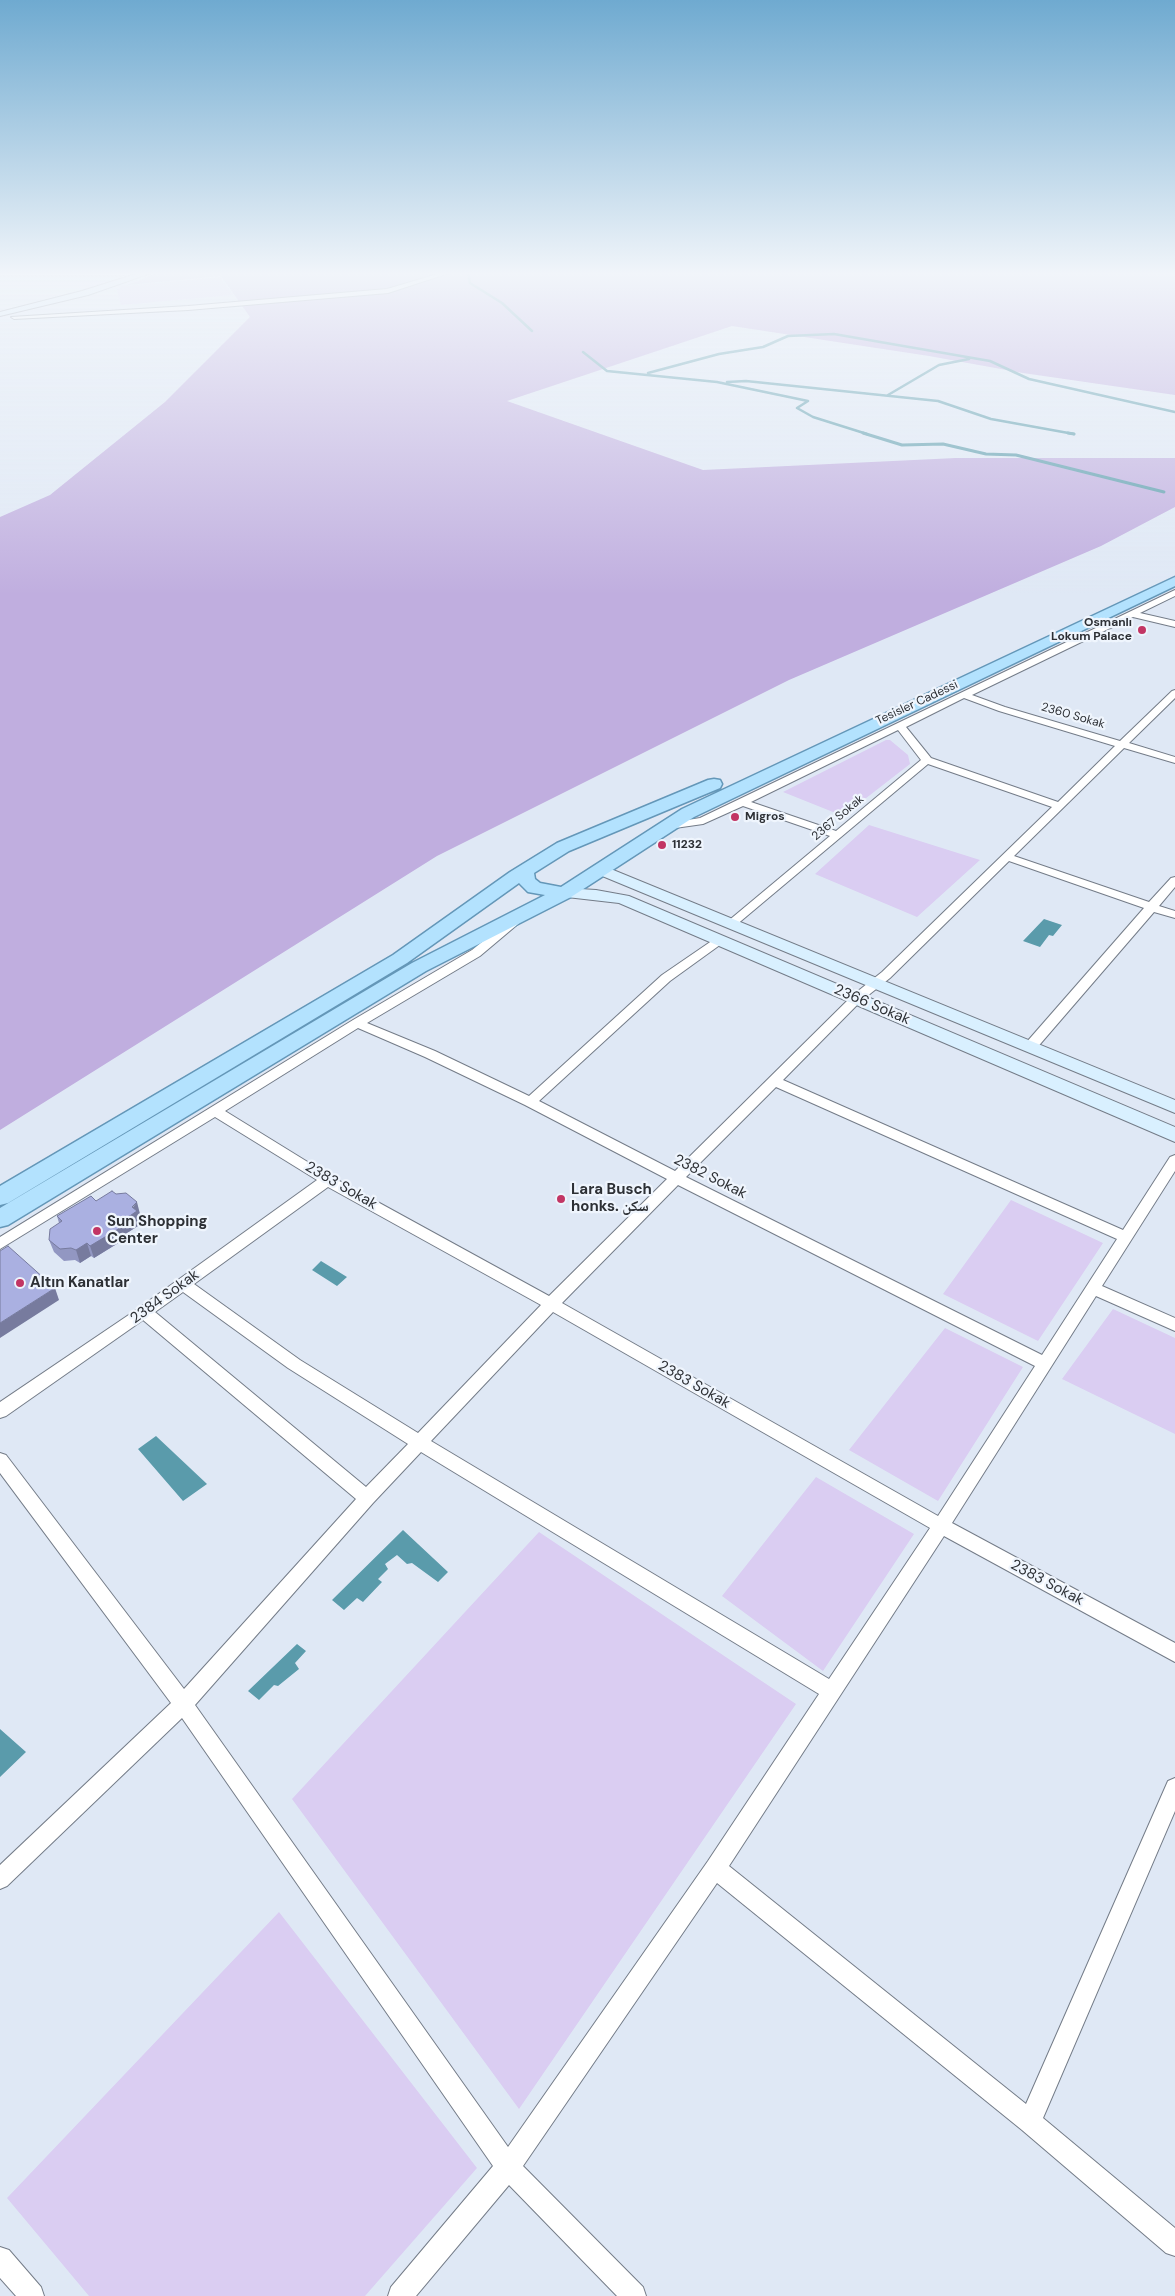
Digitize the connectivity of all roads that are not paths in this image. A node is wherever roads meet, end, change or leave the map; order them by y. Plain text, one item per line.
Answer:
1 (1175, 570) edge
2 (1175, 581) edge
3 (1175, 593) edge
4 (1133, 614) junction
5 (1175, 624) edge
6 (1175, 693) edge
7 (964, 695) junction
8 (899, 725) junction
9 (1122, 744) junction
10 (927, 760) junction
11 (1175, 760) edge
12 (742, 802) junction
13 (1060, 806) junction
14 (668, 826) junction
15 (838, 835) junction
16 (563, 847) junction
17 (1008, 857) junction
18 (601, 870) junction
19 (524, 871) junction
20 (1175, 880) edge
21 (564, 893) junction
22 (1151, 907) junction
23 (525, 913) junction
24 (1175, 915) edge
25 (731, 924) junction
26 (720, 940) junction
27 (875, 984) junction
28 (857, 998) junction
29 (357, 1023) junction
30 (1030, 1047) junction
31 (774, 1081) junction
32 (530, 1102) junction
33 (1175, 1107) edge
34 (216, 1111) junction
35 (1175, 1136) edge
36 (1175, 1160) edge
37 (676, 1178) junction
38 (327, 1180) junction
39 (0, 1197) edge
40 (0, 1219) edge
41 (1127, 1238) junction
42 (0, 1244) edge
43 (183, 1284) junction
44 (1094, 1289) junction
45 (552, 1304) junction
46 (144, 1312) junction
47 (1175, 1325) edge
48 (1046, 1364) junction
49 (0, 1411) edge
50 (420, 1443) junction
51 (0, 1460) edge
52 (367, 1498) junction
53 (941, 1526) junction
54 (1175, 1653) edge
55 (832, 1691) junction
56 (183, 1704) junction
57 (1175, 1788) edge
58 (715, 1868) junction
59 (0, 1879) edge
60 (1030, 2122) junction
61 (508, 2167) junction
62 (1175, 2244) edge
63 (0, 2260) edge
64 (32, 2296) edge
65 (400, 2296) edge
66 (634, 2296) edge

1 - 16 main road
2 - 14 main road
3 - 4 street, Tesisler Cadessi
4 - 5 street
4 - 7 street, Tesisler Cadessi
6 - 9 street
7 - 8 street, Tesisler Cadessi
7 - 9 street, 2360 Sokak
8 - 10 street
8 - 12 street, Tesisler Cadessi
9 - 11 street, 2360 Sokak
9 - 13 street
10 - 13 street
10 - 15 street, 2367 Sokak
12 - 14 street, Tesisler Cadessi
12 - 15 street
13 - 17 street
14 - 18 main road
15 - 25 street, 2367 Sokak
16 - 18 main road
16 - 19 main road
17 - 22 street
17 - 27 street
18 - 21 main road
18 - 25 street, 2366 Sokak
19 - 21 main road
19 - 39 main road
20 - 22 street
21 - 23 main road
21 - 26 street, 2366 Sokak
22 - 24 street
22 - 30 street
23 - 29 street
23 - 40 main road
25 - 27 street, 2366 Sokak
26 - 28 street, 2366 Sokak
26 - 32 street
27 - 28 street
27 - 30 street, 2366 Sokak
28 - 31 street
28 - 35 street, 2366 Sokak
29 - 32 street, 2382 Sokak
29 - 34 street
30 - 33 street, 2366 Sokak
31 - 37 street
31 - 41 street
32 - 37 street, 2382 Sokak
34 - 38 street, 2383 Sokak
34 - 42 street
36 - 41 street
37 - 45 street
37 - 48 street, 2382 Sokak
38 - 43 street, 2384 Sokak
38 - 45 street, 2383 Sokak
41 - 44 street
43 - 46 street, 2384 Sokak
43 - 50 street
44 - 47 street
44 - 48 street
45 - 50 street
45 - 53 street, 2383 Sokak
46 - 49 street, 2384 Sokak
46 - 52 street
48 - 53 street
50 - 52 street
50 - 55 street
51 - 56 street
52 - 56 street
53 - 54 street, 2383 Sokak
53 - 55 street
55 - 58 street
56 - 59 street
56 - 61 street
57 - 60 street
58 - 60 street
58 - 61 street
60 - 62 street
61 - 65 street
61 - 66 street
63 - 64 street

